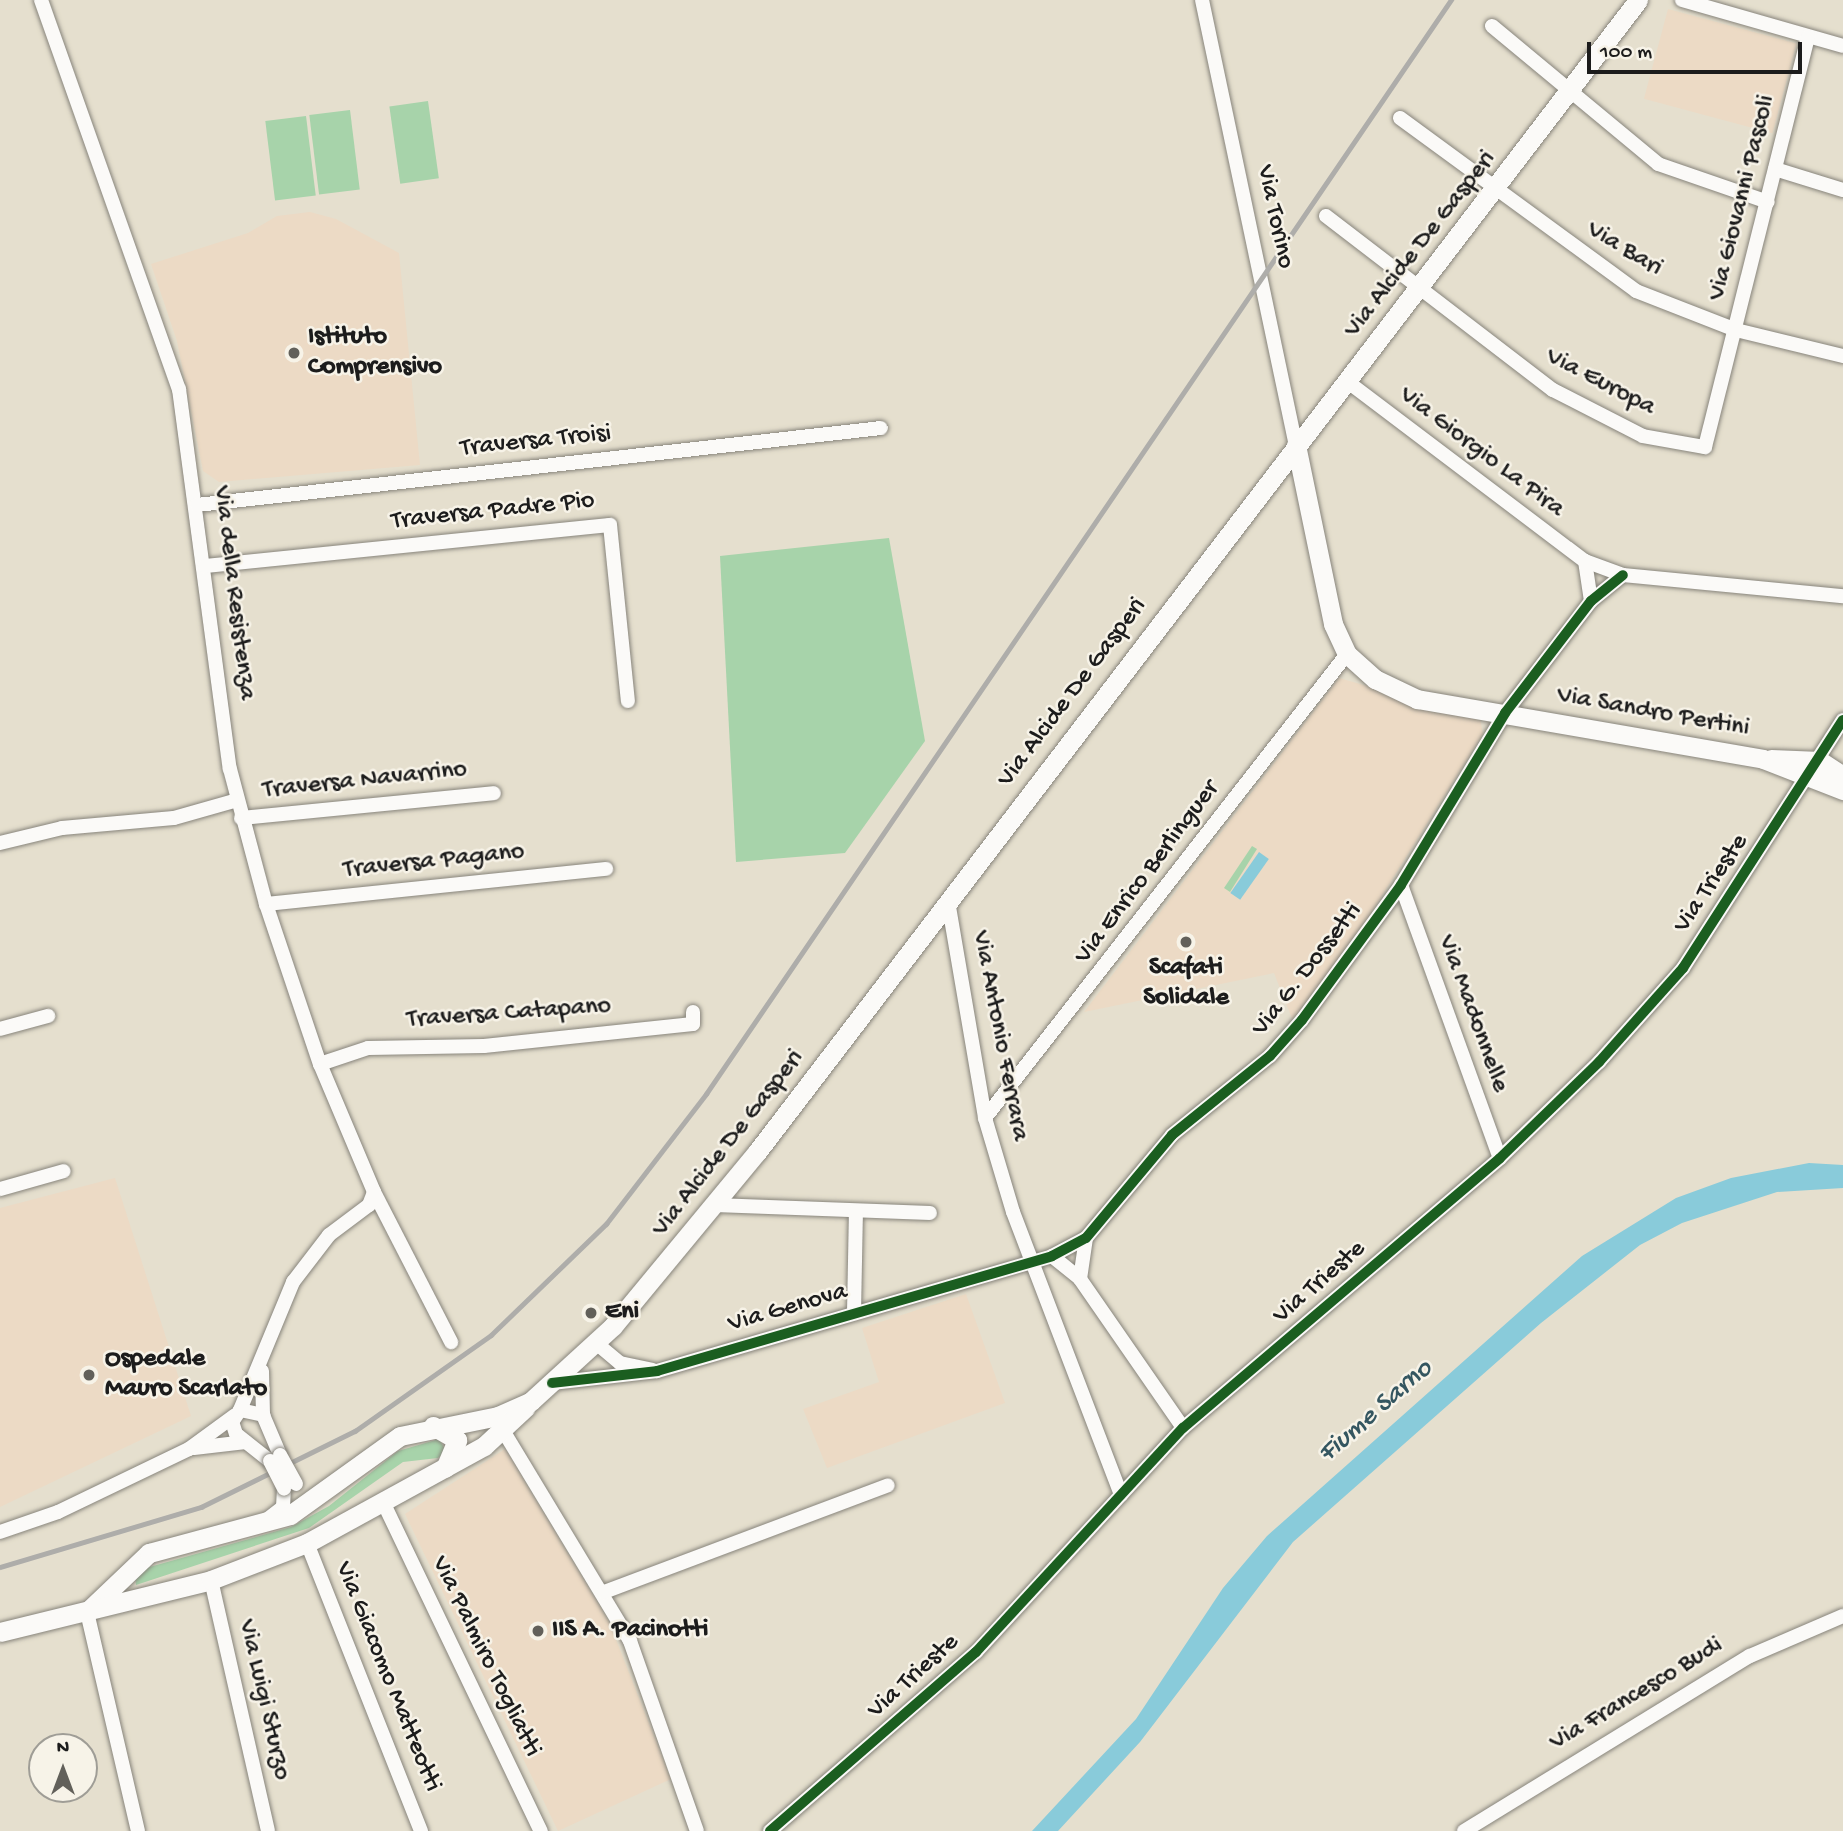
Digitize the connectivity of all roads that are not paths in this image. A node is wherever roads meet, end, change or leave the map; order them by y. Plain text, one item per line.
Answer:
1 (41, 0) edge
2 (1202, 0) edge
3 (1638, 0) edge
4 (1682, 0) edge
5 (1492, 26) dead end
6 (1808, 37) junction
7 (1843, 46) edge
8 (1569, 94) junction
9 (1400, 118) dead end
10 (1775, 169) junction
11 (1498, 190) junction
12 (1843, 190) edge
13 (1768, 202) junction
14 (1326, 216) dead end
15 (1420, 291) junction
16 (1736, 330) junction
17 (1843, 356) edge
18 (1348, 382) junction
19 (881, 428) dead end
20 (1296, 445) junction
21 (197, 505) junction
22 (1585, 561) junction
23 (205, 566) junction
24 (1623, 575) junction
25 (1843, 596) edge
26 (1591, 601) junction
27 (1347, 653) junction
28 (628, 701) dead end
29 (1505, 713) junction
30 (1843, 720) edge
31 (1815, 769) junction
32 (1843, 776) edge
33 (1843, 790) edge
34 (494, 793) dead end
35 (237, 800) junction
36 (241, 818) junction
37 (0, 843) edge
38 (606, 869) dead end
39 (1401, 885) junction
40 (947, 901) junction
41 (266, 904) junction
42 (693, 1012) dead end
43 (48, 1016) dead end
44 (0, 1029) edge
45 (320, 1064) junction
46 (985, 1118) junction
47 (1500, 1158) junction
48 (64, 1171) dead end
49 (0, 1189) edge
50 (374, 1192) junction
51 (715, 1205) junction
52 (856, 1212) junction
53 (930, 1213) dead end
54 (1086, 1238) junction
55 (1052, 1256) junction
56 (1033, 1260) junction
57 (1080, 1279) junction
58 (854, 1313) junction
59 (451, 1342) dead end
60 (596, 1343) junction
61 (262, 1362) junction
62 (657, 1371) junction
63 (552, 1383) junction
64 (531, 1401) junction
65 (237, 1413) junction
66 (263, 1415) junction
67 (432, 1426) junction
68 (1183, 1428) junction
69 (504, 1432) junction
70 (246, 1442) junction
71 (189, 1449) junction
72 (275, 1458) junction
73 (444, 1470) junction
74 (341, 1481) junction
75 (888, 1485) dead end
76 (290, 1486) junction
77 (1121, 1495) junction
78 (384, 1504) junction
79 (261, 1524) junction
80 (0, 1532) edge
81 (307, 1543) junction
82 (133, 1563) junction
83 (211, 1580) junction
84 (604, 1592) junction
85 (146, 1597) junction
86 (88, 1612) junction
87 (1843, 1615) edge
88 (0, 1632) edge
89 (138, 1831) edge
90 (268, 1831) edge
91 (421, 1831) edge
92 (541, 1831) edge
93 (697, 1831) edge
94 (770, 1831) edge
95 (1464, 1831) edge

1 - 21 street, Via della Resistenza
2 - 20 street, Via Torino
3 - 8 main road, Via Alcide De Gasperi
4 - 6 street
5 - 8 street
6 - 7 street
6 - 10 street, Via Giovanni Pascoli
8 - 11 main road, Via Alcide De Gasperi
8 - 13 street
9 - 11 street, Via Bari
10 - 12 street
10 - 13 street, Via Giovanni Pascoli
11 - 15 main road, Via Alcide De Gasperi
11 - 16 street, Via Bari
13 - 16 street, Via Giovanni Pascoli
14 - 15 street
15 - 16 street, Via Europa
15 - 18 main road, Via Alcide De Gasperi
16 - 17 street, Via Bari
18 - 20 main road, Via Alcide De Gasperi
18 - 22 street, Via Giorgio La Pira
19 - 21 street, Traversa Troisi
20 - 27 main road, Via Sandro Pertini
20 - 40 main road, Via Alcide De Gasperi
21 - 23 street, Via della Resistenza
22 - 24 street, Via Giorgio La Pira
22 - 26 street
23 - 28 street, Traversa Padre Pio
23 - 35 street, Via della Resistenza
24 - 25 street, Via Giorgio La Pira
24 - 26 street
26 - 29 street, Via G. Dossetti
27 - 29 main road, Via Sandro Pertini
27 - 46 street, Via Enrico Berlinguer
29 - 31 main road, Via Sandro Pertini
29 - 39 street, Via G. Dossetti
30 - 31 street, Via Trieste
31 - 32 main road
31 - 33 main road
31 - 47 street, Via Trieste
34 - 36 street, Traversa Navarrino
35 - 36 street, Via della Resistenza
35 - 37 street
36 - 41 street, Via della Resistenza
38 - 41 street, Traversa Pagano
39 - 47 street, Via Madonnelle
39 - 54 street, Via G. Dossetti
40 - 46 street, Via Antonio Ferrara
40 - 51 main road, Via Alcide De Gasperi
41 - 45 street, Via della Resistenza
42 - 45 street, Traversa Catapano
43 - 44 street
45 - 50 street, Via della Resistenza
46 - 56 street, Via Antonio Ferrara
47 - 68 street, Via Trieste
48 - 49 street
50 - 59 street, Via della Resistenza
50 - 61 street
51 - 52 street
51 - 60 main road, Via Alcide De Gasperi
52 - 53 street
52 - 58 street
54 - 55 street, Via G. Dossetti
54 - 57 street
55 - 56 street, Via G. Dossetti
55 - 57 street
56 - 58 street, Via Genova
56 - 77 street, Via Antonio Ferrara
57 - 68 street
58 - 62 street, Via Genova
60 - 62 street, Via Genova
60 - 63 main road, Via Alcide De Gasperi
61 - 65 street
61 - 66 street
62 - 63 street, Via Genova
63 - 64 main road, Via Alcide De Gasperi
64 - 67 main road, Via Alcide De Gasperi
64 - 69 main road, Via Alcide De Gasperi
65 - 66 street
65 - 70 street
65 - 71 street
66 - 72 street
67 - 73 main road
67 - 74 main road, Via Alcide De Gasperi
68 - 77 street, Via Trieste
69 - 73 main road, Via Alcide De Gasperi
69 - 84 street
70 - 71 street
70 - 72 street
71 - 80 street
72 - 76 street, bridge
73 - 78 main road, Via Alcide De Gasperi
74 - 76 street
74 - 79 main road, Via Alcide De Gasperi
75 - 84 street
76 - 79 street
77 - 94 street, Via Trieste
78 - 81 main road, Via Alcide De Gasperi
78 - 92 street, Via Palmiro Togliatti
79 - 82 main road, Via Alcide De Gasperi
81 - 83 main road, Via Alcide De Gasperi
81 - 91 street, Via Giacomo Matteotti
82 - 85 main road
82 - 86 main road, Via Alcide De Gasperi
83 - 85 main road, Via Alcide De Gasperi
83 - 90 street, Via Luigi Sturzo
84 - 93 street
85 - 86 main road, Via Alcide De Gasperi
86 - 88 main road, Via Alcide De Gasperi
86 - 89 street
87 - 95 street, Via Francesco Budi

